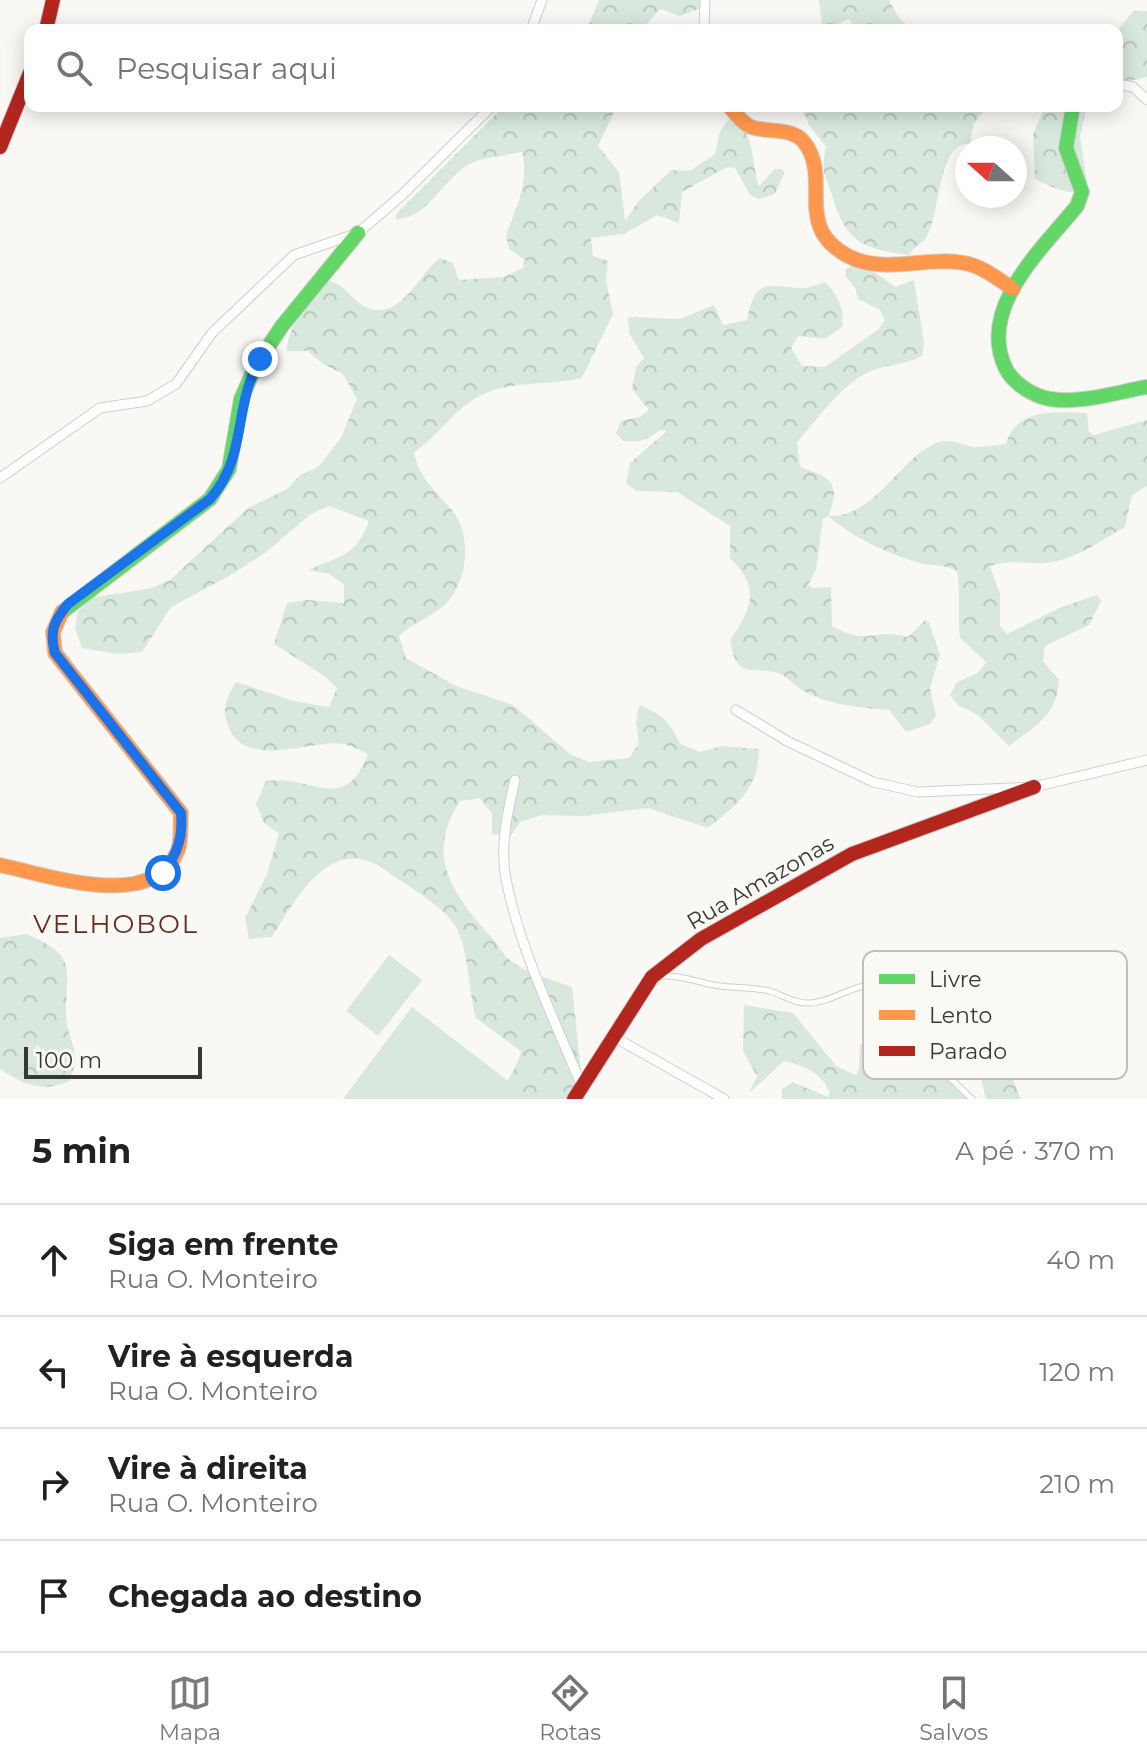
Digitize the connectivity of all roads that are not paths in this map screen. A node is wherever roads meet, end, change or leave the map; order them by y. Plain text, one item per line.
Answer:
1 (53, 0) edge
2 (542, 0) edge
3 (705, 0) edge
4 (47, 24) edge
5 (533, 24) edge
6 (704, 24) edge
7 (1123, 85) edge
8 (24, 88) edge
9 (1147, 100) edge
10 (486, 112) edge
11 (735, 112) edge
12 (1072, 112) edge
13 (0, 147) edge
14 (358, 233) junction
15 (1013, 289) junction
16 (1147, 387) edge
17 (0, 478) edge
18 (736, 710) dead end
19 (1147, 760) edge
20 (515, 780) dead end
21 (1034, 787) junction
22 (0, 865) edge
23 (652, 977) junction
24 (863, 987) edge
25 (614, 1037) junction
26 (952, 1079) edge
27 (578, 1093) edge
28 (724, 1099) edge
29 (972, 1099) edge

1 - 4 street
2 - 5 street
3 - 6 street
7 - 9 street
8 - 13 street
10 - 14 street
11 - 15 street
12 - 15 street
14 - 17 street
14 - 22 street
15 - 16 street
18 - 21 street
19 - 21 street
20 - 27 street
21 - 23 street, Rua Amazonas
23 - 24 lane
23 - 25 street, Rua Amazonas
25 - 27 street, Rua Amazonas
25 - 28 street
26 - 29 lane

